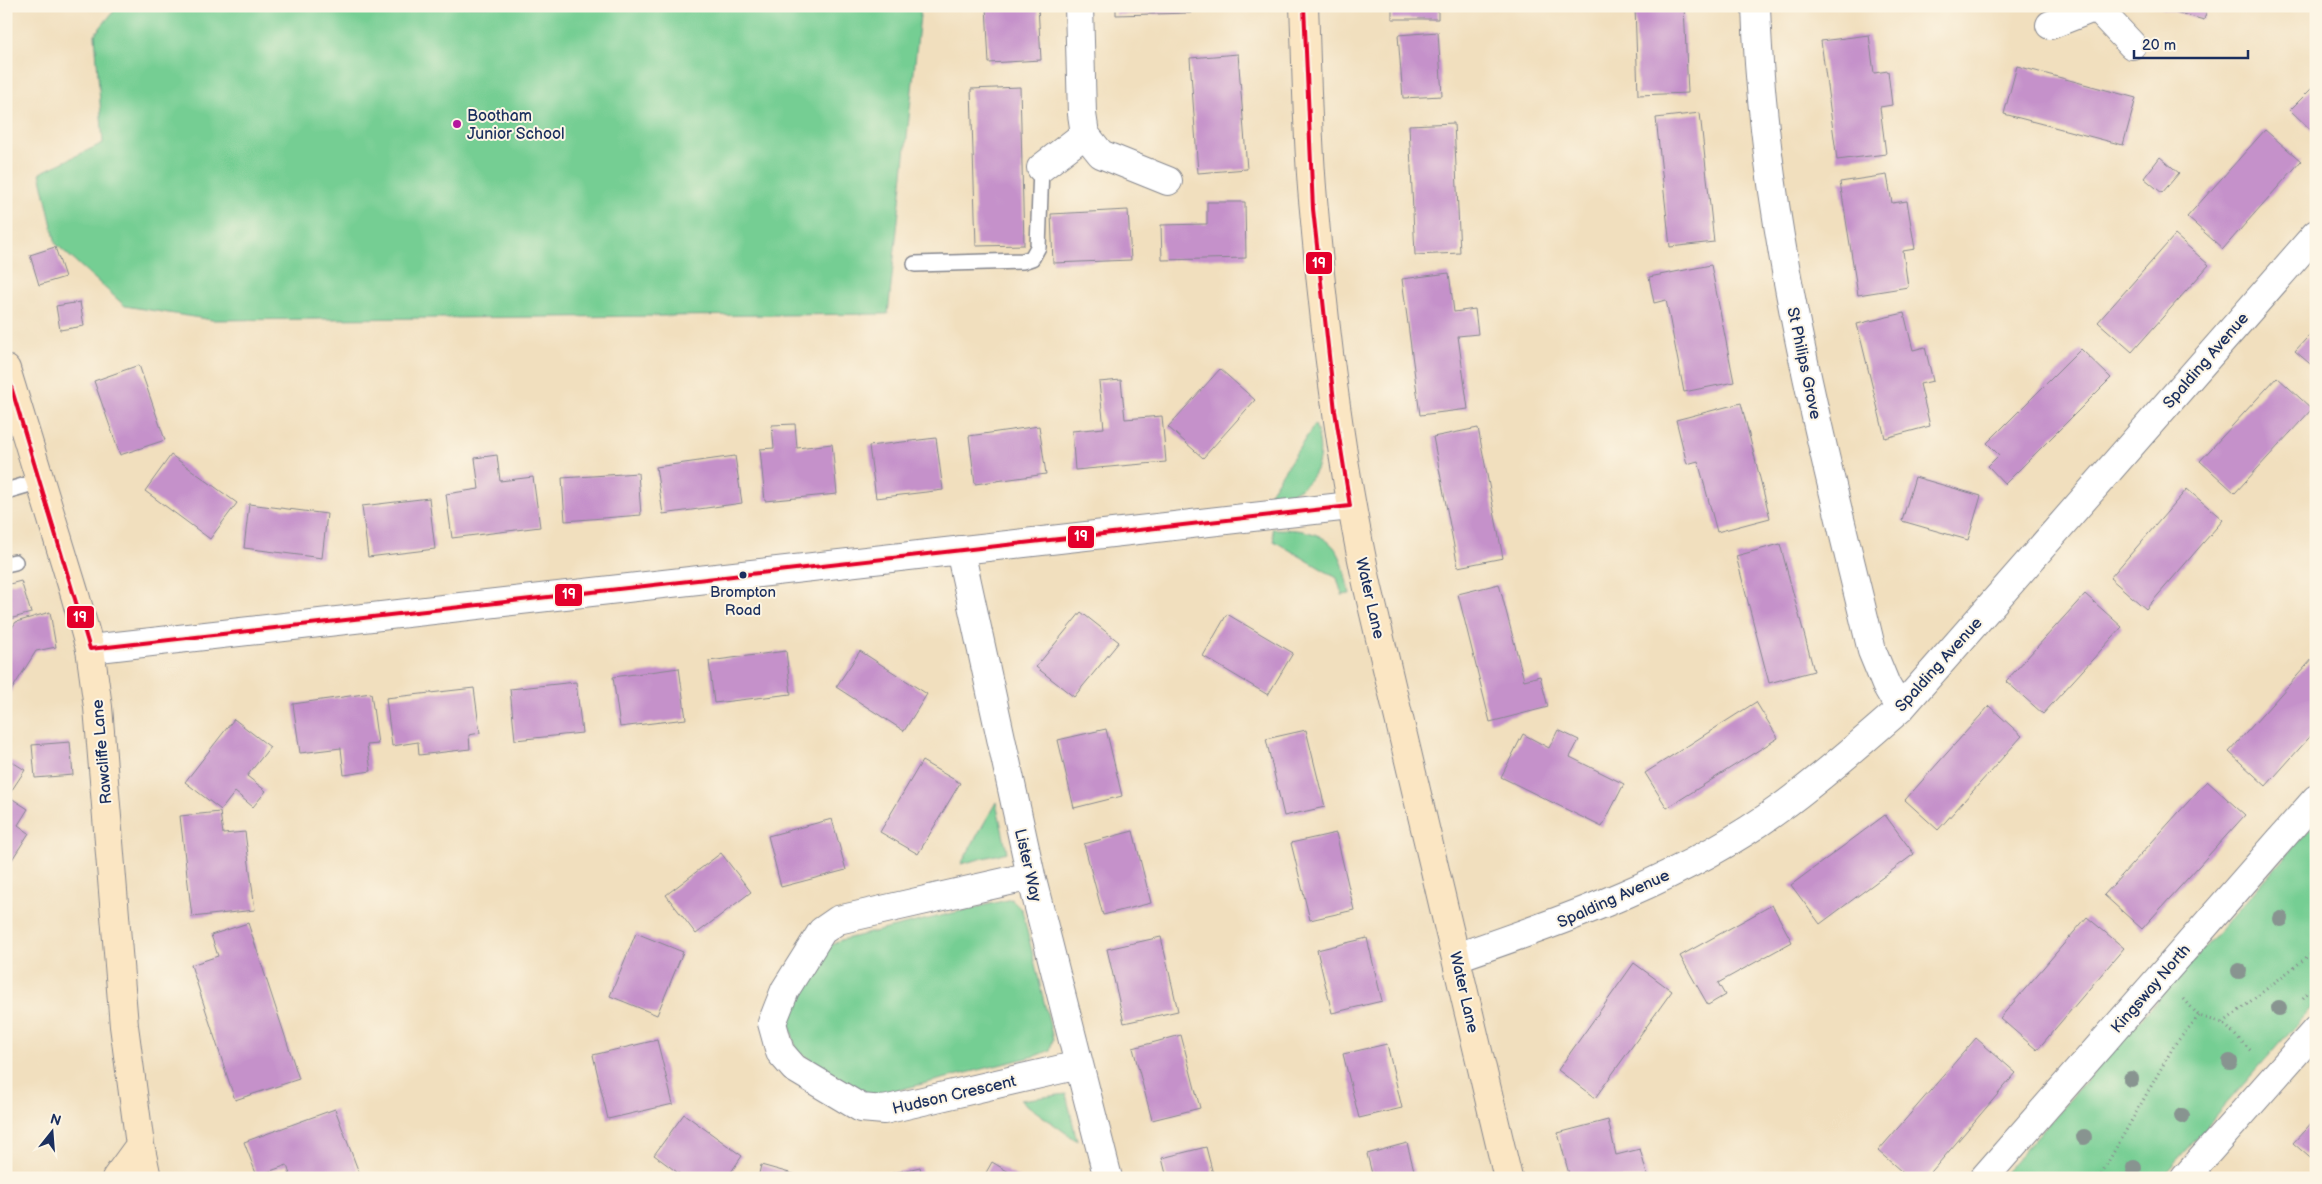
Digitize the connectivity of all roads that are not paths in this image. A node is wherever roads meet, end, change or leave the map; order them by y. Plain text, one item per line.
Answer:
1 (1079, 6) edge
2 (1304, 6) edge
3 (1756, 6) edge
4 (2096, 7) edge
5 (2050, 25) dead end
6 (2132, 45) dead end
7 (1085, 134) junction
8 (1041, 168) joint
9 (1168, 181) dead end
10 (2316, 234) edge
11 (915, 264) dead end
12 (8, 381) edge
13 (40, 481) junction
14 (6, 491) edge
15 (1350, 506) junction
16 (960, 550) junction
17 (90, 649) junction
18 (1900, 709) junction
19 (2316, 799) edge
20 (1031, 876) junction
21 (1457, 957) junction
22 (2316, 1030) edge
23 (1079, 1065) junction
24 (140, 1145) junction
25 (116, 1178) edge
26 (147, 1178) edge
27 (1108, 1178) edge
28 (1508, 1178) edge
29 (1984, 1178) edge
30 (2185, 1178) edge

1 - 7 street
2 - 15 street, Water Lane
3 - 18 street, St Philips Grove
4 - 5 street
4 - 6 street
7 - 8 street
7 - 9 street
8 - 11 lane
10 - 18 street, Spalding Avenue
12 - 13 street, Rawcliffe Lane
13 - 14 lane
13 - 17 street, Rawcliffe Lane
15 - 16 street
15 - 21 street, Water Lane
16 - 17 street
16 - 20 street, Lister Way
17 - 24 street, Rawcliffe Lane
18 - 21 street, Spalding Avenue
19 - 29 street, Kingsway North
20 - 23 street, Lister Way
20 - 23 street, Hudson Crescent
21 - 28 street, Water Lane
22 - 30 street
23 - 27 street, Lister Way
24 - 25 street
24 - 26 street, Rawcliffe Lane

